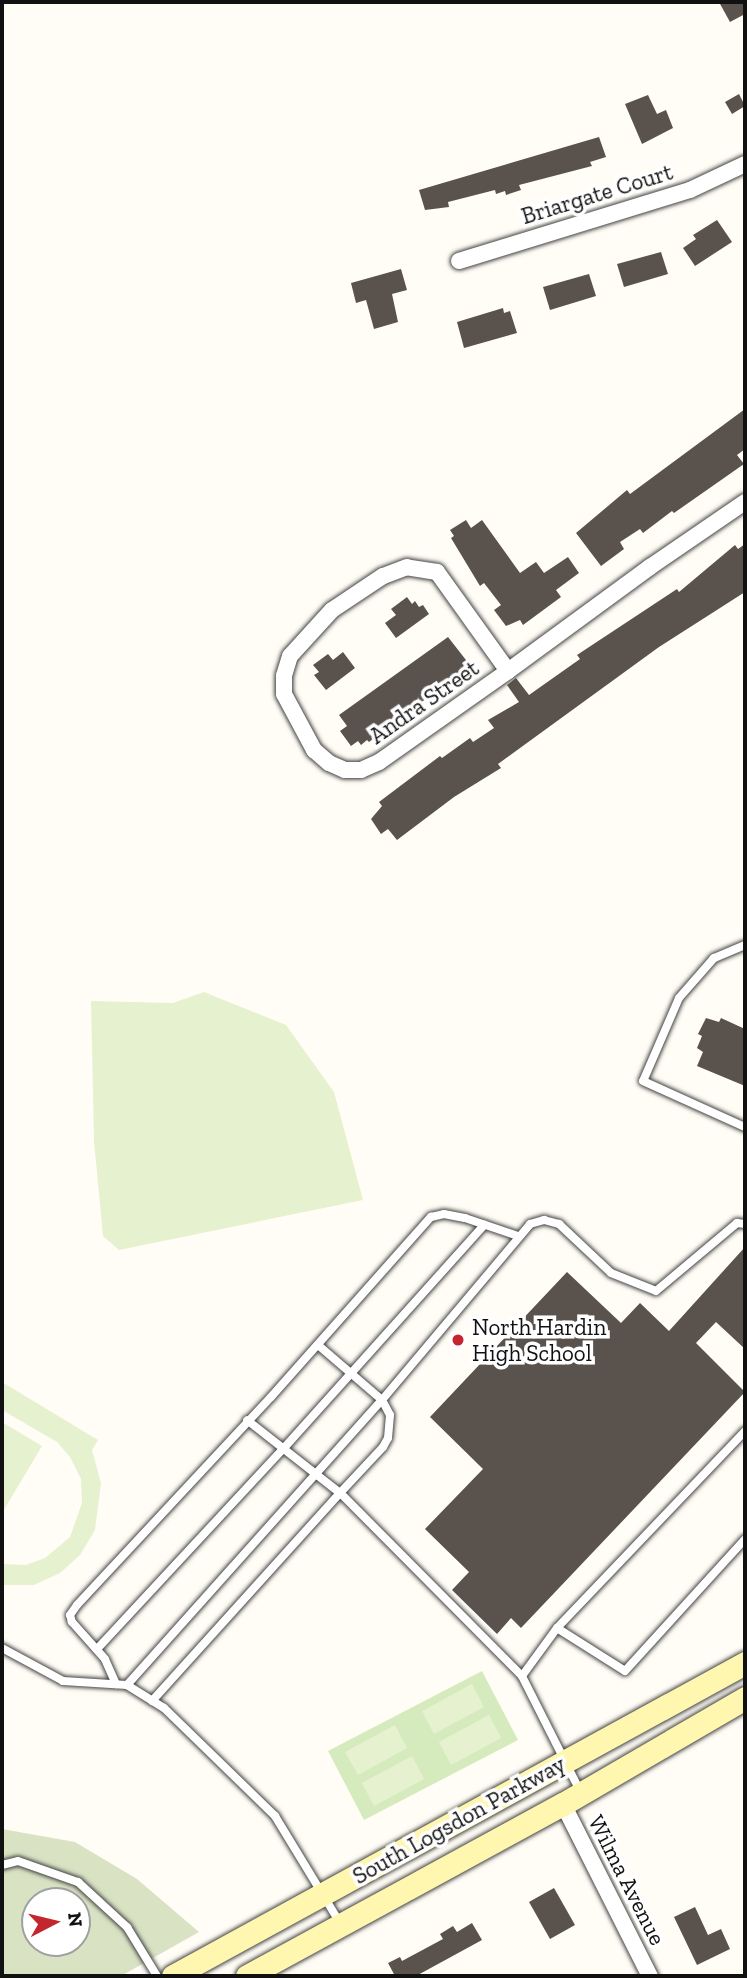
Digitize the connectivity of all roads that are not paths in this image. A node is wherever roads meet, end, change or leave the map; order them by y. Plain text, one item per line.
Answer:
1 (745, 164) edge
2 (459, 261) dead end
3 (745, 502) edge
4 (508, 671) junction
5 (745, 945) edge
6 (745, 1127) edge
7 (745, 1223) edge
8 (484, 1224) junction
9 (518, 1236) junction
10 (318, 1345) junction
11 (350, 1374) junction
12 (382, 1400) junction
13 (247, 1420) junction
14 (745, 1431) edge
15 (284, 1448) junction
16 (315, 1474) junction
17 (341, 1493) junction
18 (745, 1539) edge
19 (556, 1628) junction
20 (2, 1648) edge
21 (98, 1648) junction
22 (745, 1663) edge
23 (522, 1676) junction
24 (116, 1684) junction
25 (127, 1685) junction
26 (745, 1698) edge
27 (152, 1701) junction
28 (567, 1761) junction
29 (572, 1799) junction
30 (2, 1865) edge
31 (323, 1894) junction
32 (342, 1925) junction
33 (157, 1976) edge
34 (173, 1976) edge
35 (247, 1976) edge
36 (650, 1976) edge

1 - 2 street, Briargate Court
3 - 4 street, Andra Street
4 - 4 street, Andra Street
5 - 6 lane
7 - 9 lane
8 - 9 lane
8 - 10 lane
8 - 11 lane
9 - 12 lane
10 - 11 lane
10 - 13 lane
11 - 12 lane
11 - 15 lane
12 - 16 lane
12 - 17 lane
13 - 15 lane
13 - 21 lane
14 - 19 lane
15 - 16 lane
15 - 21 lane
16 - 17 lane
16 - 25 lane
17 - 23 lane
17 - 27 lane
18 - 19 lane
19 - 23 lane
20 - 24 lane
21 - 24 lane
22 - 28 main road, South Logsdon Parkway
23 - 28 lane
24 - 25 lane
25 - 27 lane
26 - 29 main road, South Logsdon Parkway
27 - 31 lane
28 - 29 lane
28 - 31 main road, South Logsdon Parkway
29 - 32 main road, South Logsdon Parkway
29 - 36 street, Wilma Avenue
30 - 33 lane
31 - 32 lane
31 - 34 main road, South Logsdon Parkway
32 - 35 main road, South Logsdon Parkway

